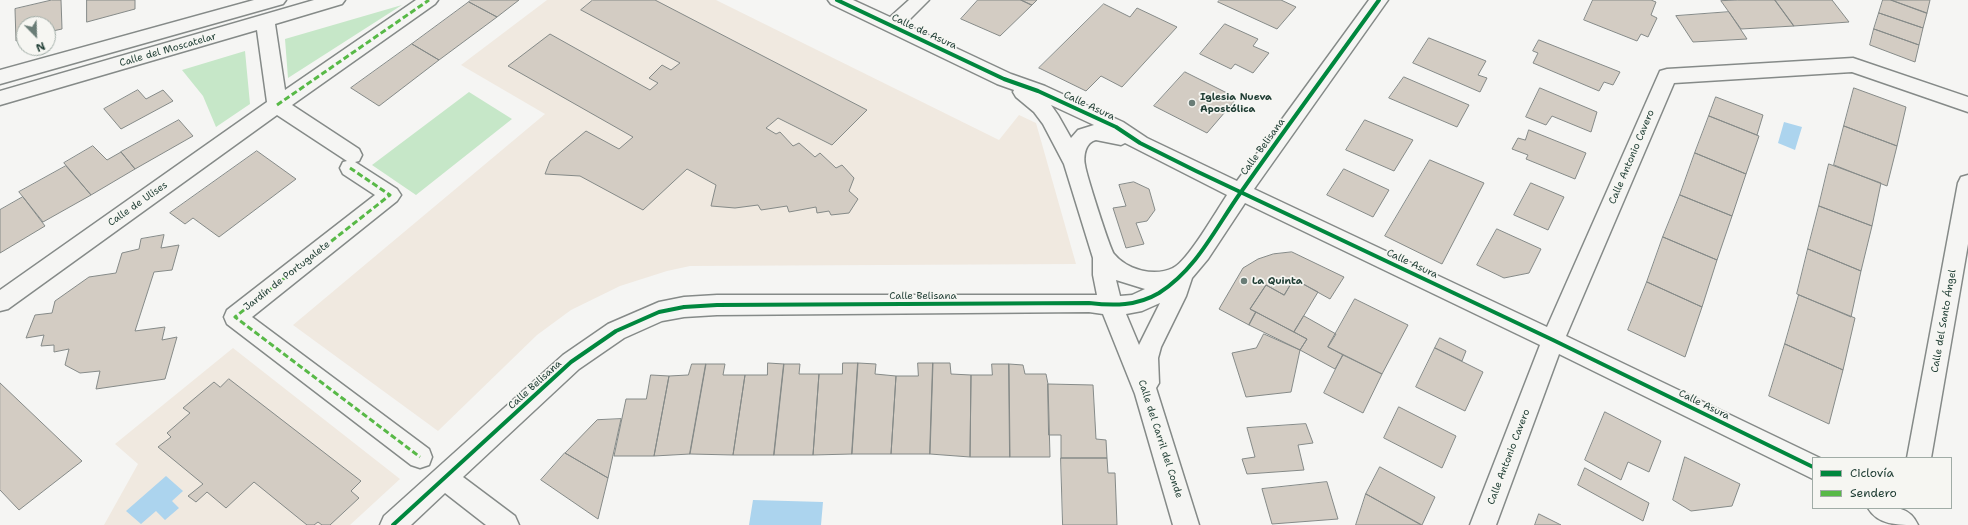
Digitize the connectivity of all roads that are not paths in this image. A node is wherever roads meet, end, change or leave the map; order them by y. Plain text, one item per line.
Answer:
1 (277, 0) edge
2 (336, 0) edge
3 (429, 0) edge
4 (837, 0) edge
5 (920, 0) edge
6 (1379, 0) edge
7 (265, 22) junction
8 (892, 26) junction
9 (0, 77) edge
10 (1004, 79) junction
11 (0, 98) edge
12 (277, 105) junction
13 (1968, 105) edge
14 (1140, 143) junction
15 (1074, 164) junction
16 (1968, 183) edge
17 (1241, 192) junction
18 (1104, 258) junction
19 (1182, 275) junction
20 (0, 302) edge
21 (1110, 306) junction
22 (1553, 340) junction
23 (1147, 394) junction
24 (420, 457) dead end
25 (1920, 457) edge
26 (1812, 467) edge
27 (445, 478) junction
28 (1883, 509) edge
29 (1911, 509) edge
30 (393, 525) edge
31 (506, 525) edge
32 (1186, 525) edge
33 (1483, 525) edge
34 (1907, 525) edge

1 - 9 street, Calle del Moscatelar
2 - 7 street, Calle del Moscatelar
3 - 12 street, Calle de Ulises
4 - 8 street, Calle de Asura
5 - 8 street
6 - 17 street, Calle Belisana
7 - 11 street, Calle del Moscatelar
7 - 12 street
8 - 10 street, Calle de Asura
10 - 14 street, Calle Asura
10 - 15 street, Calle del Carril del Conde
12 - 20 street, Calle de Ulises
12 - 24 street, Jardín de Portugalete
13 - 22 street, Calle Antonio Cavero
14 - 15 street
14 - 17 street, Calle Asura
15 - 18 street, Calle del Carril del Conde
16 - 25 street, Calle del Santo Ángel
17 - 19 street, Calle Belisana
17 - 22 street, Calle Asura
18 - 19 street
18 - 21 street, Calle del Carril del Conde
19 - 21 street, Calle Belisana
19 - 23 street, Calle Belisana
21 - 23 street, Calle del Carril del Conde
21 - 27 street, Calle Belisana
22 - 26 street, Calle Asura
22 - 33 street, Calle Antonio Cavero
23 - 32 street, Calle del Carril del Conde
27 - 30 street, Calle Belisana
27 - 31 street
28 - 34 street
29 - 34 street

